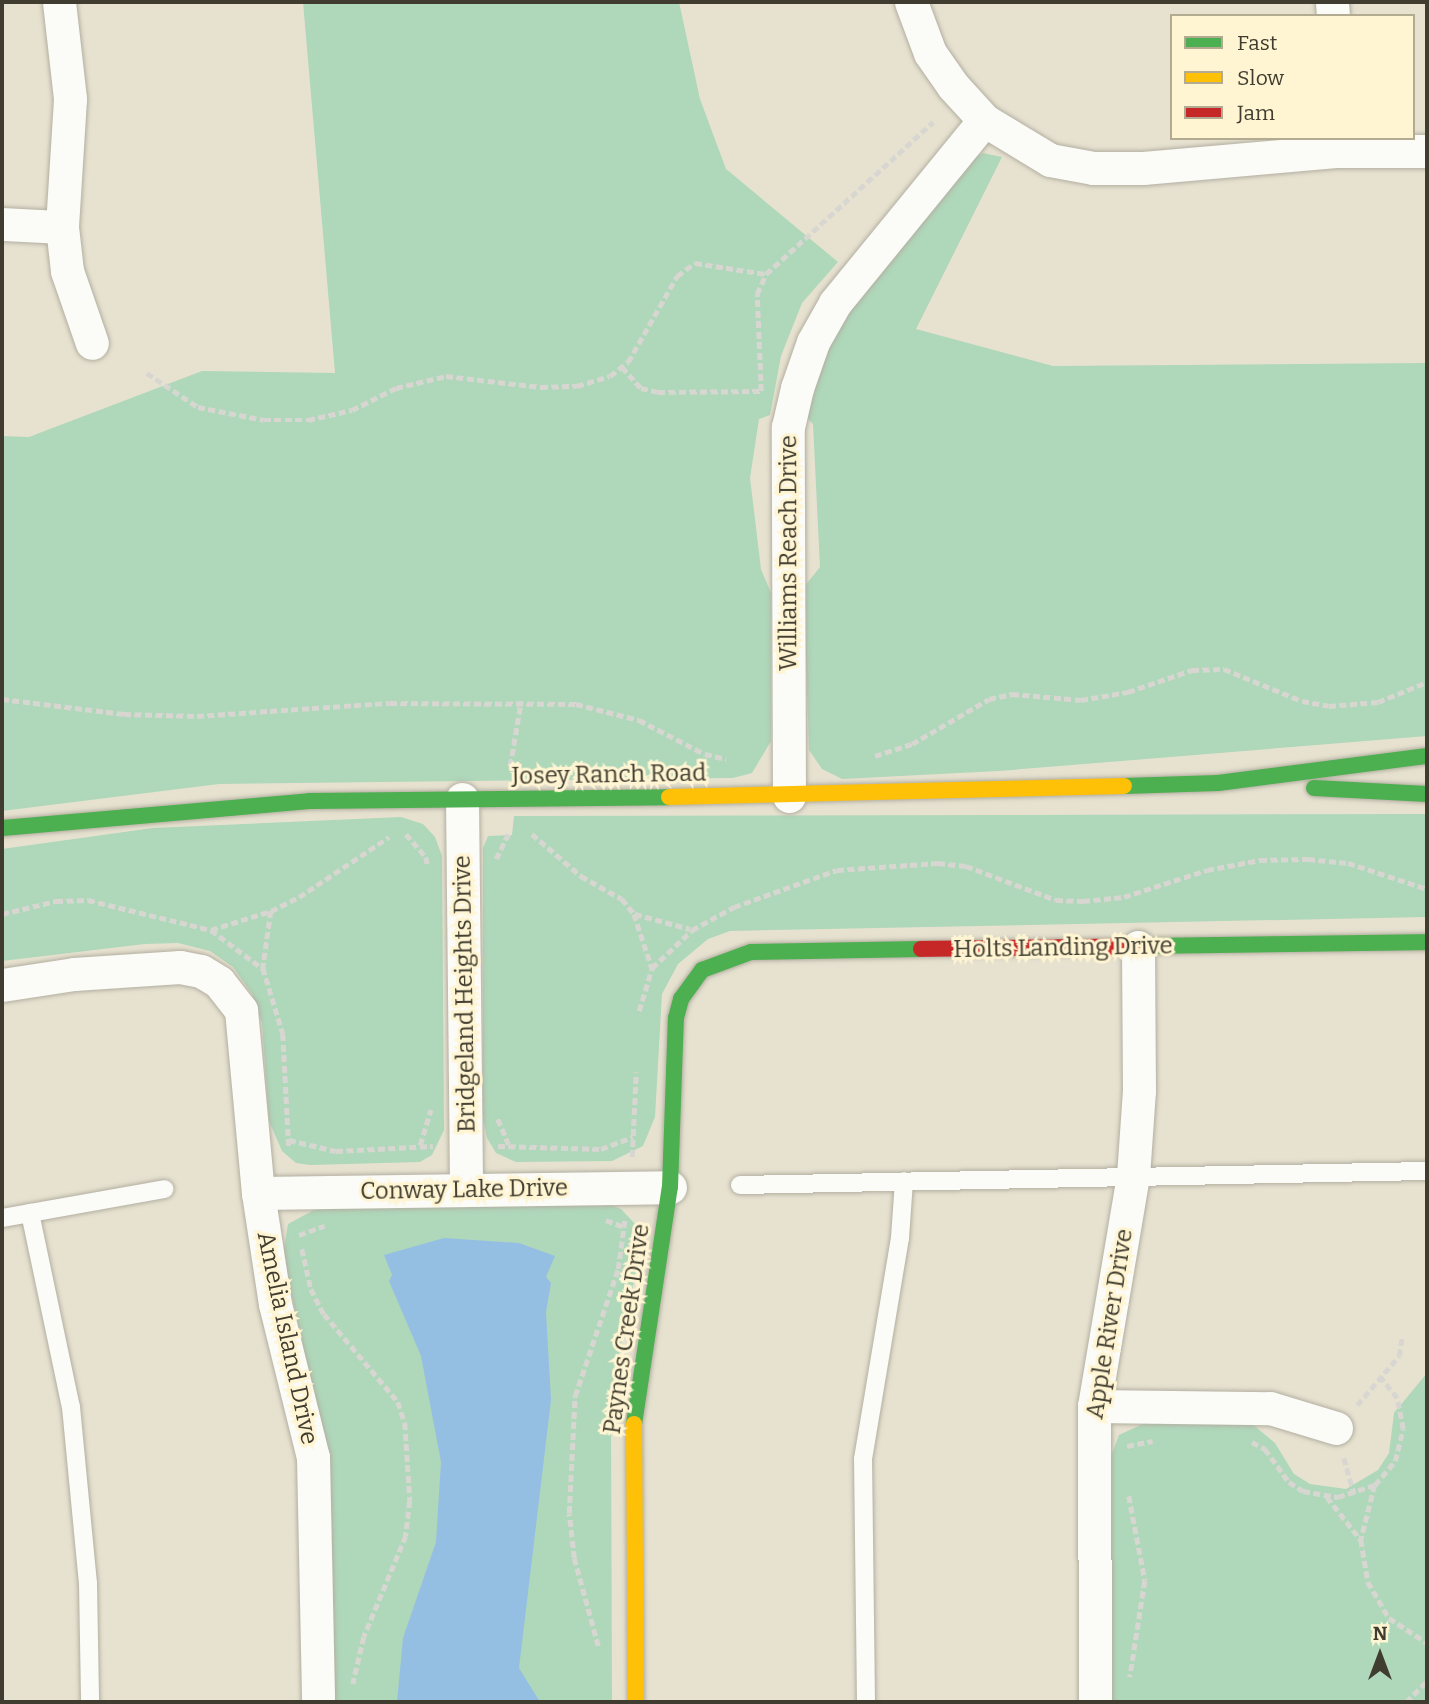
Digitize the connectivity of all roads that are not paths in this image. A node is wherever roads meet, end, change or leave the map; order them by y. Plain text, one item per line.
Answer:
1 (59, 2) edge
2 (911, 2) edge
3 (984, 120) junction
4 (1338, 145) edge
5 (1427, 151) edge
6 (2, 224) edge
7 (62, 227) junction
8 (92, 343) dead end
9 (1427, 756) edge
10 (1218, 783) junction
11 (1427, 794) edge
12 (789, 796) junction
13 (462, 799) junction
14 (2, 828) edge
15 (1427, 943) edge
16 (1138, 947) junction
17 (702, 970) joint
18 (2, 985) edge
19 (1427, 1171) edge
20 (1133, 1176) junction
21 (904, 1181) junction
22 (740, 1185) dead end
23 (670, 1187) junction
24 (164, 1189) dead end
25 (466, 1190) junction
26 (258, 1194) junction
27 (30, 1213) junction
28 (2, 1218) edge
29 (1110, 1406) junction
30 (1336, 1428) road end
31 (90, 1702) edge
32 (318, 1702) edge
33 (636, 1702) edge
34 (866, 1702) edge
35 (1094, 1702) edge

1 - 7 street
2 - 3 street
3 - 4 street
3 - 12 street, Williams Reach Drive
4 - 5 street
6 - 7 street
7 - 8 street
9 - 10 street, Josey Ranch Road
10 - 11 street, Josey Ranch Road
10 - 12 street, Josey Ranch Road
12 - 13 street, Josey Ranch Road
13 - 14 street, Josey Ranch Road
13 - 25 street, Bridgeland Heights Drive
15 - 16 street, Holts Landing Drive
16 - 17 street, Holts Landing Drive
16 - 20 street, Apple River Drive
17 - 23 street, Paynes Creek Drive
18 - 26 street, Amelia Island Drive
19 - 20 lane
20 - 21 lane
20 - 29 street, Apple River Drive
21 - 22 lane
21 - 34 lane
23 - 25 street, Conway Lake Drive
23 - 33 street, Paynes Creek Drive
24 - 27 lane
25 - 26 street, Conway Lake Drive
26 - 32 street, Amelia Island Drive
27 - 28 lane
27 - 31 lane
29 - 30 street
29 - 35 street, Apple River Drive

